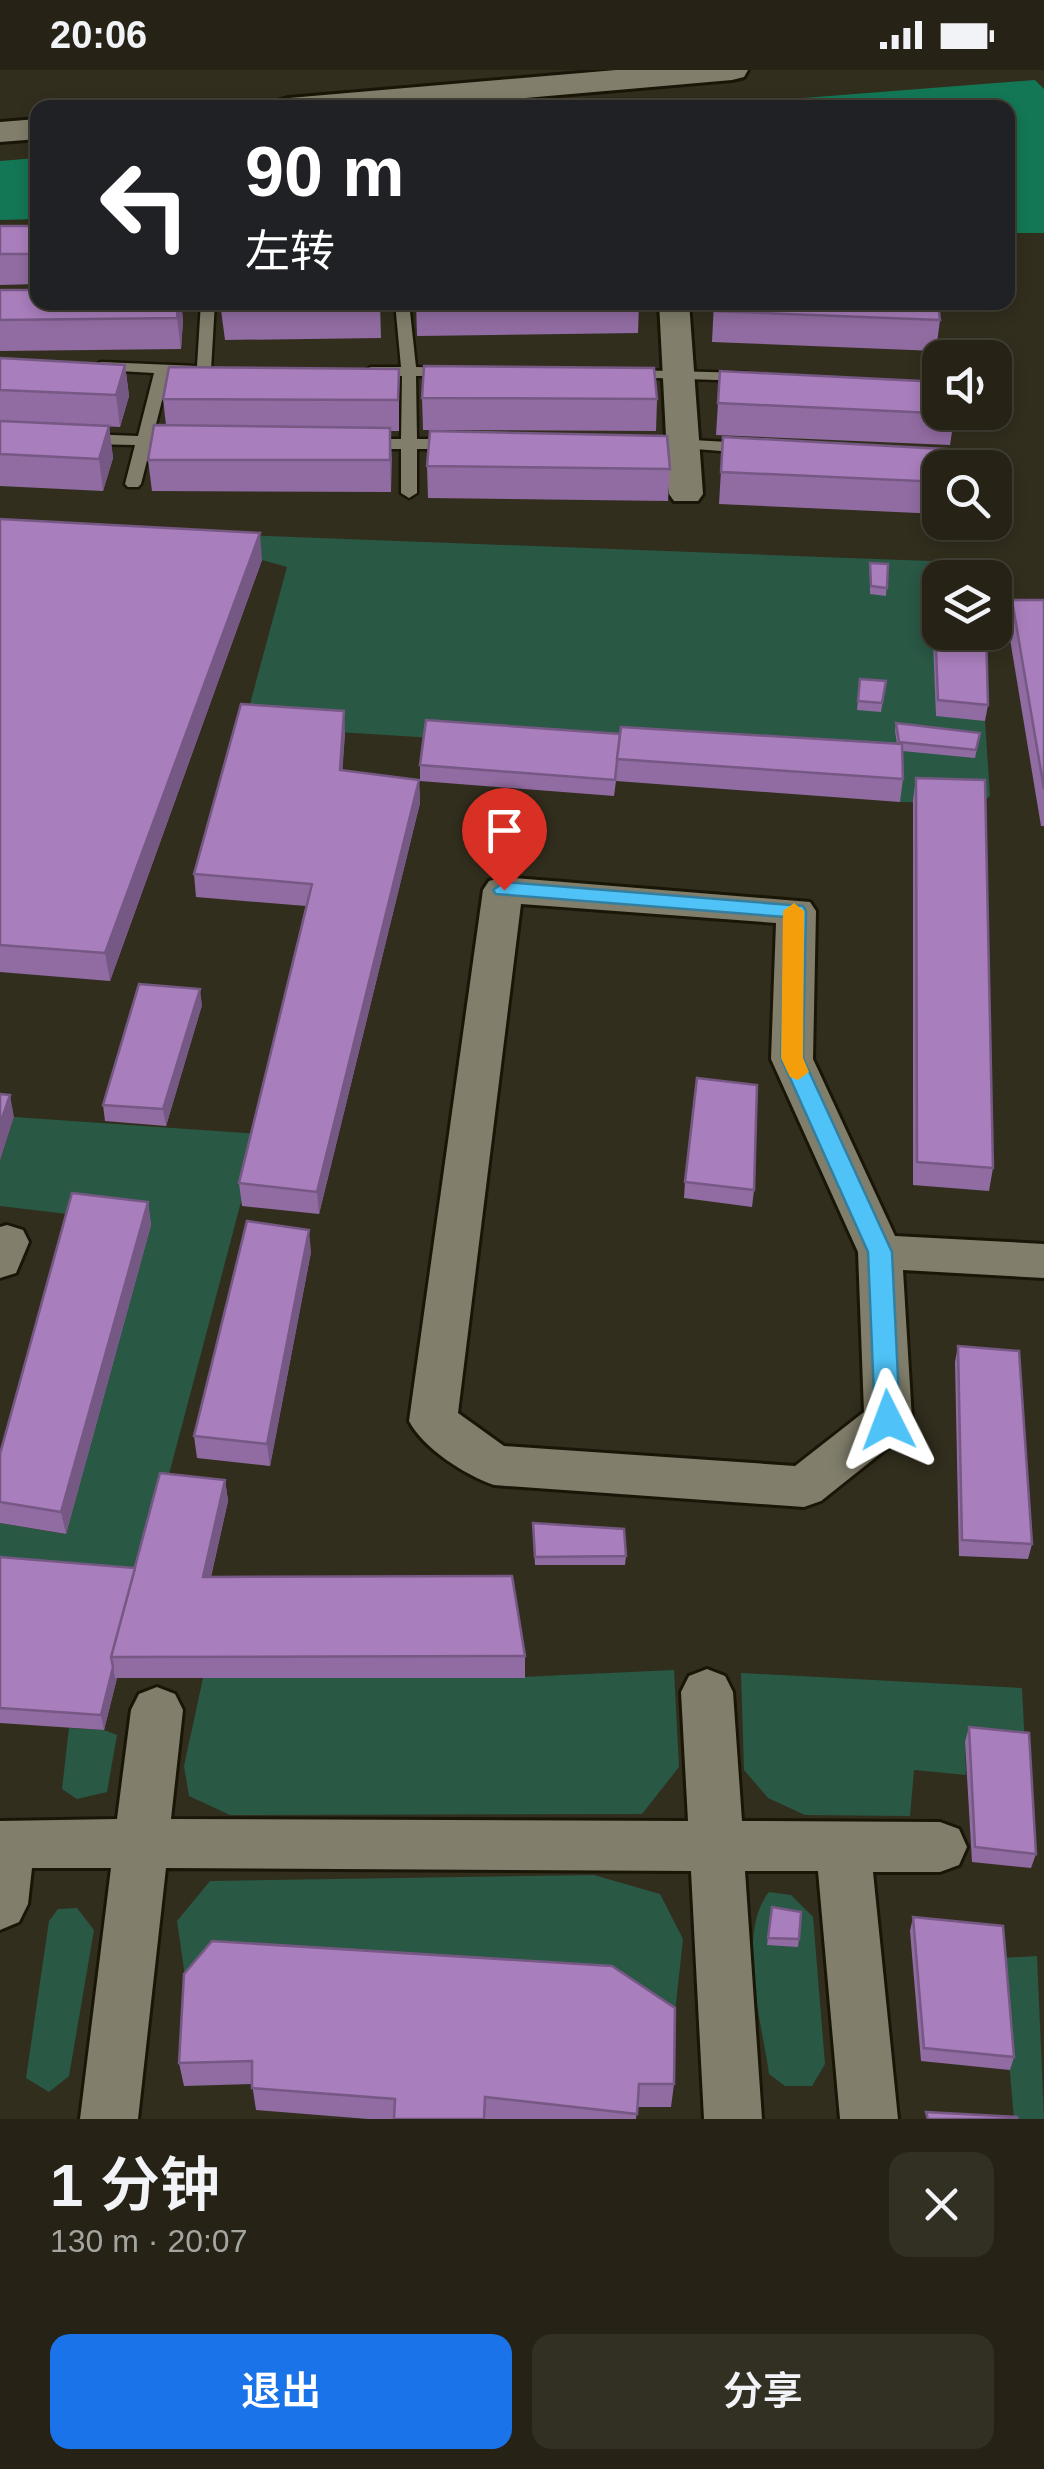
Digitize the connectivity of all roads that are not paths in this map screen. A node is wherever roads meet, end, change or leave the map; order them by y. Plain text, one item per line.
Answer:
1 (732, 70) edge
2 (382, 100) edge
3 (30, 130) edge
4 (0, 132) edge
5 (208, 310) edge
6 (403, 310) edge
7 (675, 310) edge
8 (90, 366) edge
9 (162, 370) junction
10 (204, 370) junction
11 (222, 370) edge
12 (353, 371) edge
13 (410, 372) junction
14 (467, 372) edge
15 (621, 374) edge
16 (679, 374) junction
17 (759, 377) edge
18 (72, 438) edge
19 (144, 441) junction
20 (200, 442) edge
21 (352, 443) edge
22 (409, 444) junction
23 (468, 444) edge
24 (674, 444) junction
25 (759, 448) edge
26 (132, 484) dead end
27 (409, 493) dead end
28 (686, 494) dead end
29 (880, 1252) junction
30 (1044, 1260) edge
31 (707, 1692) dead end
32 (157, 1710) dead end
33 (142, 1844) junction
34 (716, 1845) junction
35 (843, 1845) junction
36 (940, 1846) dead end
37 (0, 1904) edge
38 (109, 2119) edge
39 (733, 2119) edge
40 (869, 2119) edge

1 - 2 street
3 - 4 street
5 - 10 lane
6 - 13 lane
7 - 16 street
8 - 9 lane
9 - 10 lane
9 - 19 lane
10 - 11 lane
12 - 13 lane
13 - 14 lane
13 - 22 lane
15 - 16 lane
16 - 17 lane
16 - 24 street
18 - 19 lane
19 - 20 lane
19 - 26 lane
21 - 22 lane
22 - 23 lane
22 - 27 lane
24 - 25 lane
24 - 28 street
29 - 29 street
29 - 30 street
31 - 34 street
32 - 33 street
33 - 34 street
33 - 37 street
33 - 38 street
34 - 35 street
34 - 39 street
35 - 36 street
35 - 40 street

